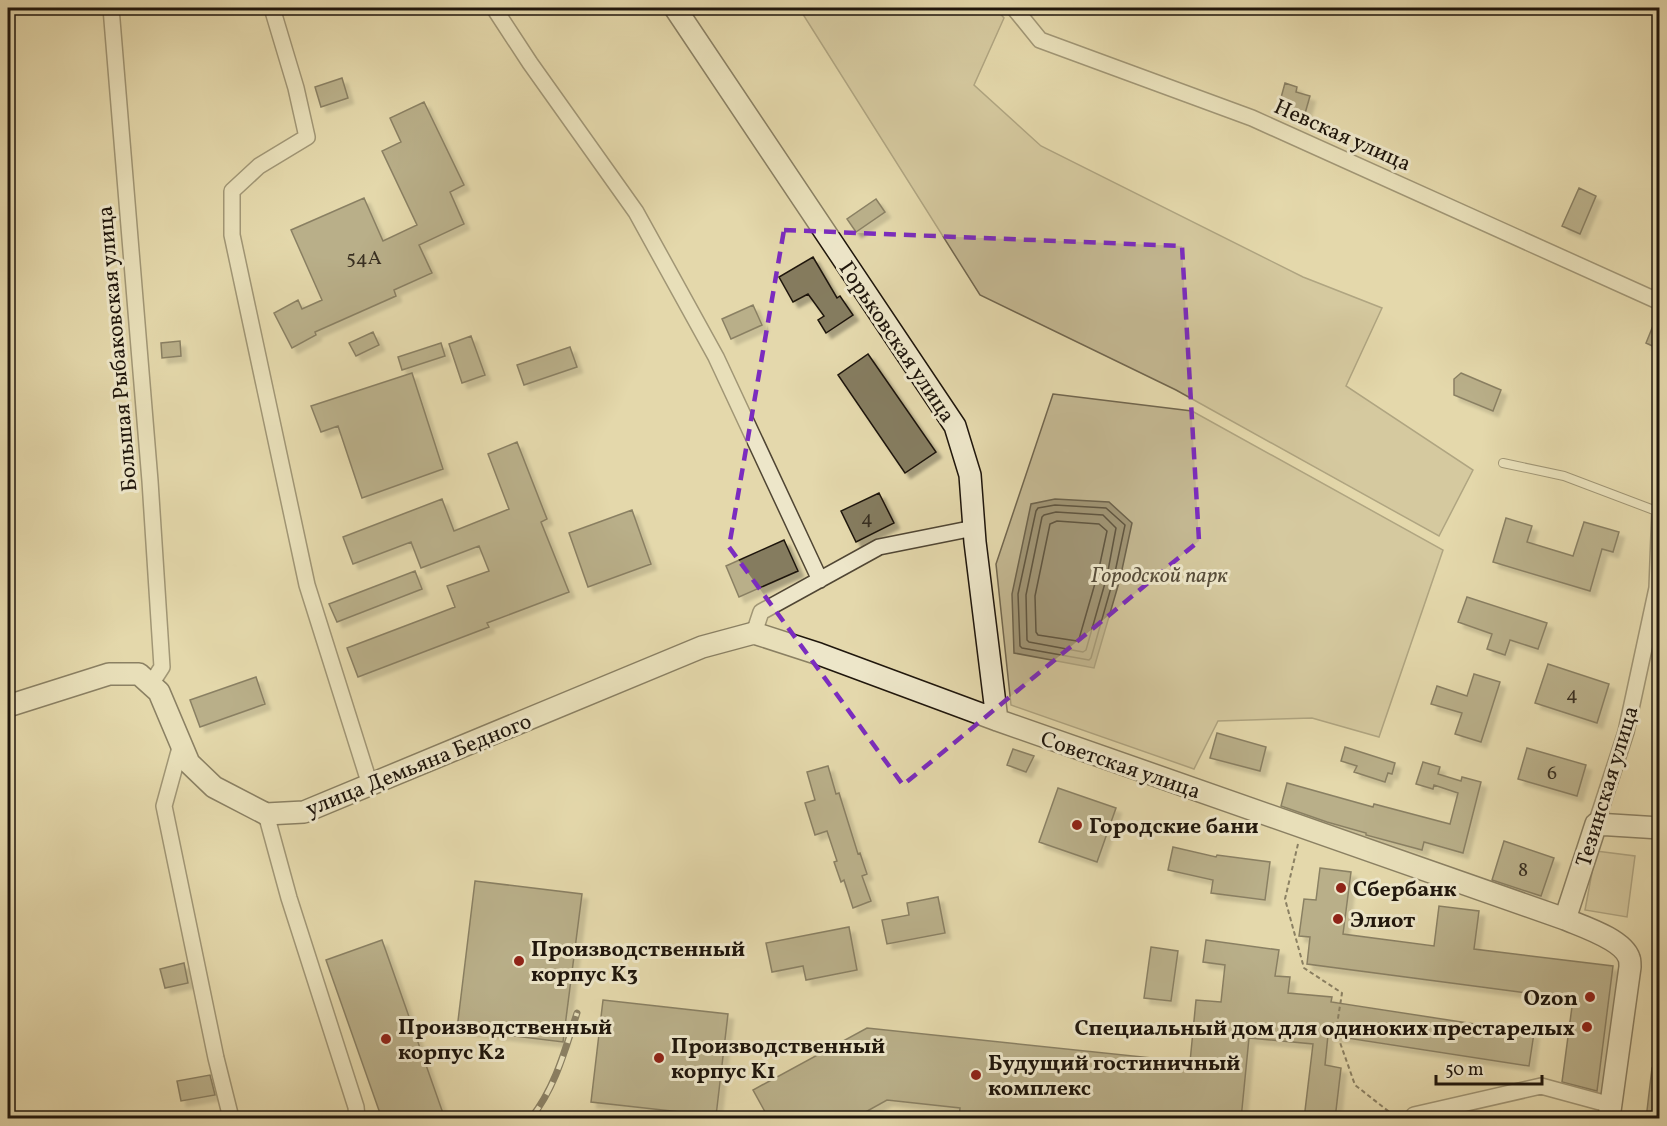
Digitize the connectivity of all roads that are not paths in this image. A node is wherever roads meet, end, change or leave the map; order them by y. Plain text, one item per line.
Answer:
1 (111, 8) edge
2 (272, 8) edge
3 (494, 8) edge
4 (675, 8) edge
5 (1014, 8) edge
6 (1659, 302) edge
7 (1503, 463) dead end
8 (1659, 510) edge
9 (974, 528) junction
10 (820, 579) junction
11 (754, 633) junction
12 (151, 684) junction
13 (8, 706) edge
14 (997, 720) junction
15 (181, 744) junction
16 (370, 785) junction
17 (266, 814) junction
18 (1596, 824) junction
19 (1659, 828) edge
20 (1565, 919) junction
21 (1610, 1112) edge
22 (231, 1119) edge
23 (357, 1119) edge
24 (1414, 1119) edge

1 - 12 street, Большая Рыбаковская улица
2 - 16 street
3 - 10 street
4 - 9 main road, Горьковская улица
5 - 6 street, Невская улица
7 - 8 lane
8 - 18 street, Тезинская улица
9 - 10 street
9 - 14 main road, Горьковская улица
10 - 11 street
11 - 14 main road, Советская улица
11 - 16 main road, улица Демьяна Бедного
12 - 13 main road
12 - 15 main road, улица Демьяна Бедного
14 - 20 main road, Советская улица
15 - 17 main road, улица Демьяна Бедного
15 - 22 street
16 - 17 main road, улица Демьяна Бедного
17 - 23 street
18 - 19 main road
18 - 20 main road, Тезинская улица
20 - 21 main road, Советская улица
21 - 24 street, Советская улица

